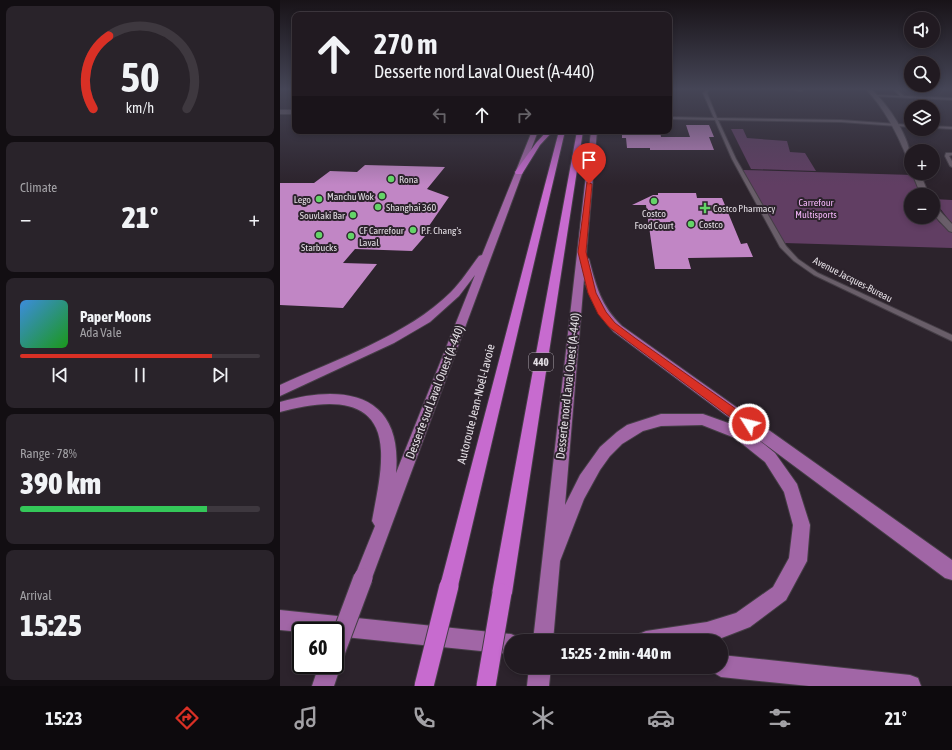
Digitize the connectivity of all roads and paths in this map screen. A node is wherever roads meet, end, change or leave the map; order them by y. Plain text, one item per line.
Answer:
1 (716, 120) edge
2 (804, 120) edge
3 (890, 120) edge
4 (893, 124) junction
5 (904, 125) edge
6 (940, 126) edge
7 (952, 127) edge
8 (534, 134) edge
9 (547, 134) edge
10 (561, 134) edge
11 (579, 134) edge
12 (594, 134) edge
13 (904, 144) edge
14 (952, 154) edge
15 (952, 166) edge
16 (519, 172) junction
17 (940, 216) edge
18 (952, 229) edge
19 (492, 242) junction
20 (582, 252) junction
21 (952, 338) edge
22 (280, 392) edge
23 (280, 407) edge
24 (379, 538) junction
25 (551, 561) junction
26 (952, 571) edge
27 (280, 620) edge
28 (344, 629) edge
29 (544, 634) edge
30 (699, 634) edge
31 (504, 643) edge
32 (728, 667) edge
33 (327, 674) edge
34 (539, 674) edge
35 (323, 686) edge
36 (424, 686) edge
37 (486, 686) edge
38 (538, 686) edge
39 (910, 686) edge

1 - 21 street, Avenue Jacques-Bureau
2 - 4 street
3 - 4 street
4 - 5 street
4 - 13 street
6 - 7 street
8 - 16 main road, Desserte sud Laval Ouest (A-440)
9 - 16 highway
10 - 36 highway, Autoroute Jean-Noël-Lavoie, bridge
11 - 37 highway, 440, bridge
12 - 20 main road, Desserte nord Laval Ouest (A-440)
14 - 15 street
16 - 19 main road, Desserte sud Laval Ouest (A-440)
17 - 18 street
19 - 22 main road
19 - 24 main road, Desserte sud Laval Ouest (A-440)
20 - 25 main road, Desserte nord Laval Ouest (A-440)
20 - 26 main road
23 - 24 main road
24 - 28 main road, Desserte sud Laval Ouest (A-440), bridge
25 - 29 main road, Desserte nord Laval Ouest (A-440)
25 - 30 main road
27 - 31 main road
32 - 39 main road
33 - 35 main road
34 - 38 main road

